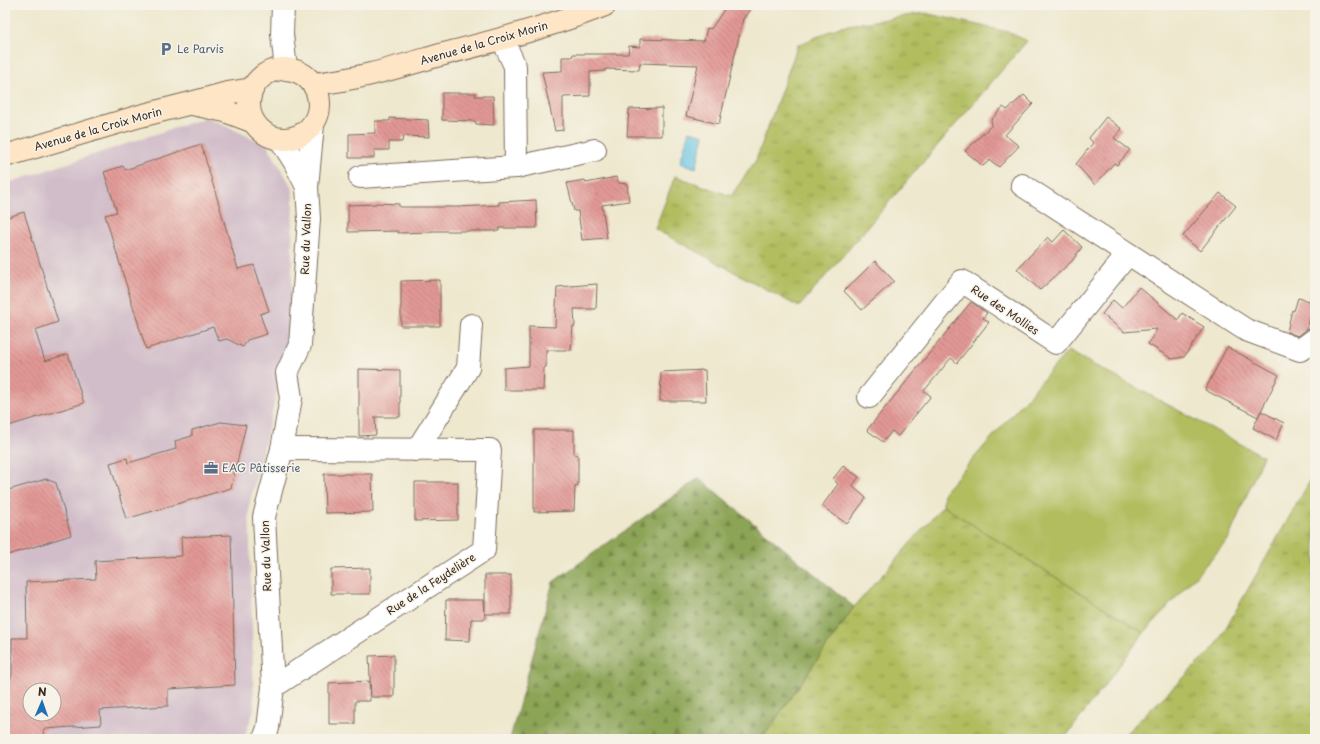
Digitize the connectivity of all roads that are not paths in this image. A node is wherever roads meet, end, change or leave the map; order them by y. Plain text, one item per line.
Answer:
1 (283, 5) edge
2 (605, 5) edge
3 (504, 38) junction
4 (286, 69) junction
5 (361, 77) junction
6 (313, 84) junction
7 (252, 89) junction
8 (191, 103) junction
9 (315, 120) junction
10 (254, 122) junction
11 (280, 139) junction
12 (595, 150) dead end
13 (5, 156) edge
14 (516, 167) junction
15 (360, 177) dead end
16 (1022, 185) dead end
17 (307, 187) junction
18 (1128, 254) junction
19 (471, 325) dead end
20 (1315, 339) edge
21 (869, 397) dead end
22 (282, 449) junction
23 (417, 450) junction
24 (272, 687) junction
25 (264, 739) edge

1 - 4 street
2 - 3 main road, Avenue de la Croix Morin
3 - 5 main road, Avenue de la Croix Morin
3 - 14 street
4 - 6 main road
4 - 7 main road
5 - 6 main road, Avenue de la Croix Morin
5 - 9 main road, Avenue de la Croix Morin
6 - 9 main road
7 - 8 main road, Avenue de la Croix Morin
7 - 10 main road
8 - 10 main road, Avenue de la Croix Morin
8 - 13 main road, Avenue de la Croix Morin
9 - 11 main road
9 - 17 street, Rue du Vallon
10 - 11 main road
11 - 17 street, Rue du Vallon
12 - 14 street
14 - 15 street
16 - 18 street
17 - 22 street, Rue du Vallon
18 - 20 street
18 - 21 street, Rue des Mollies
19 - 23 street
22 - 23 street, Rue de la Feydelière
22 - 24 street, Rue du Vallon
23 - 24 street, Rue de la Feydelière
24 - 25 street, Rue du Vallon

